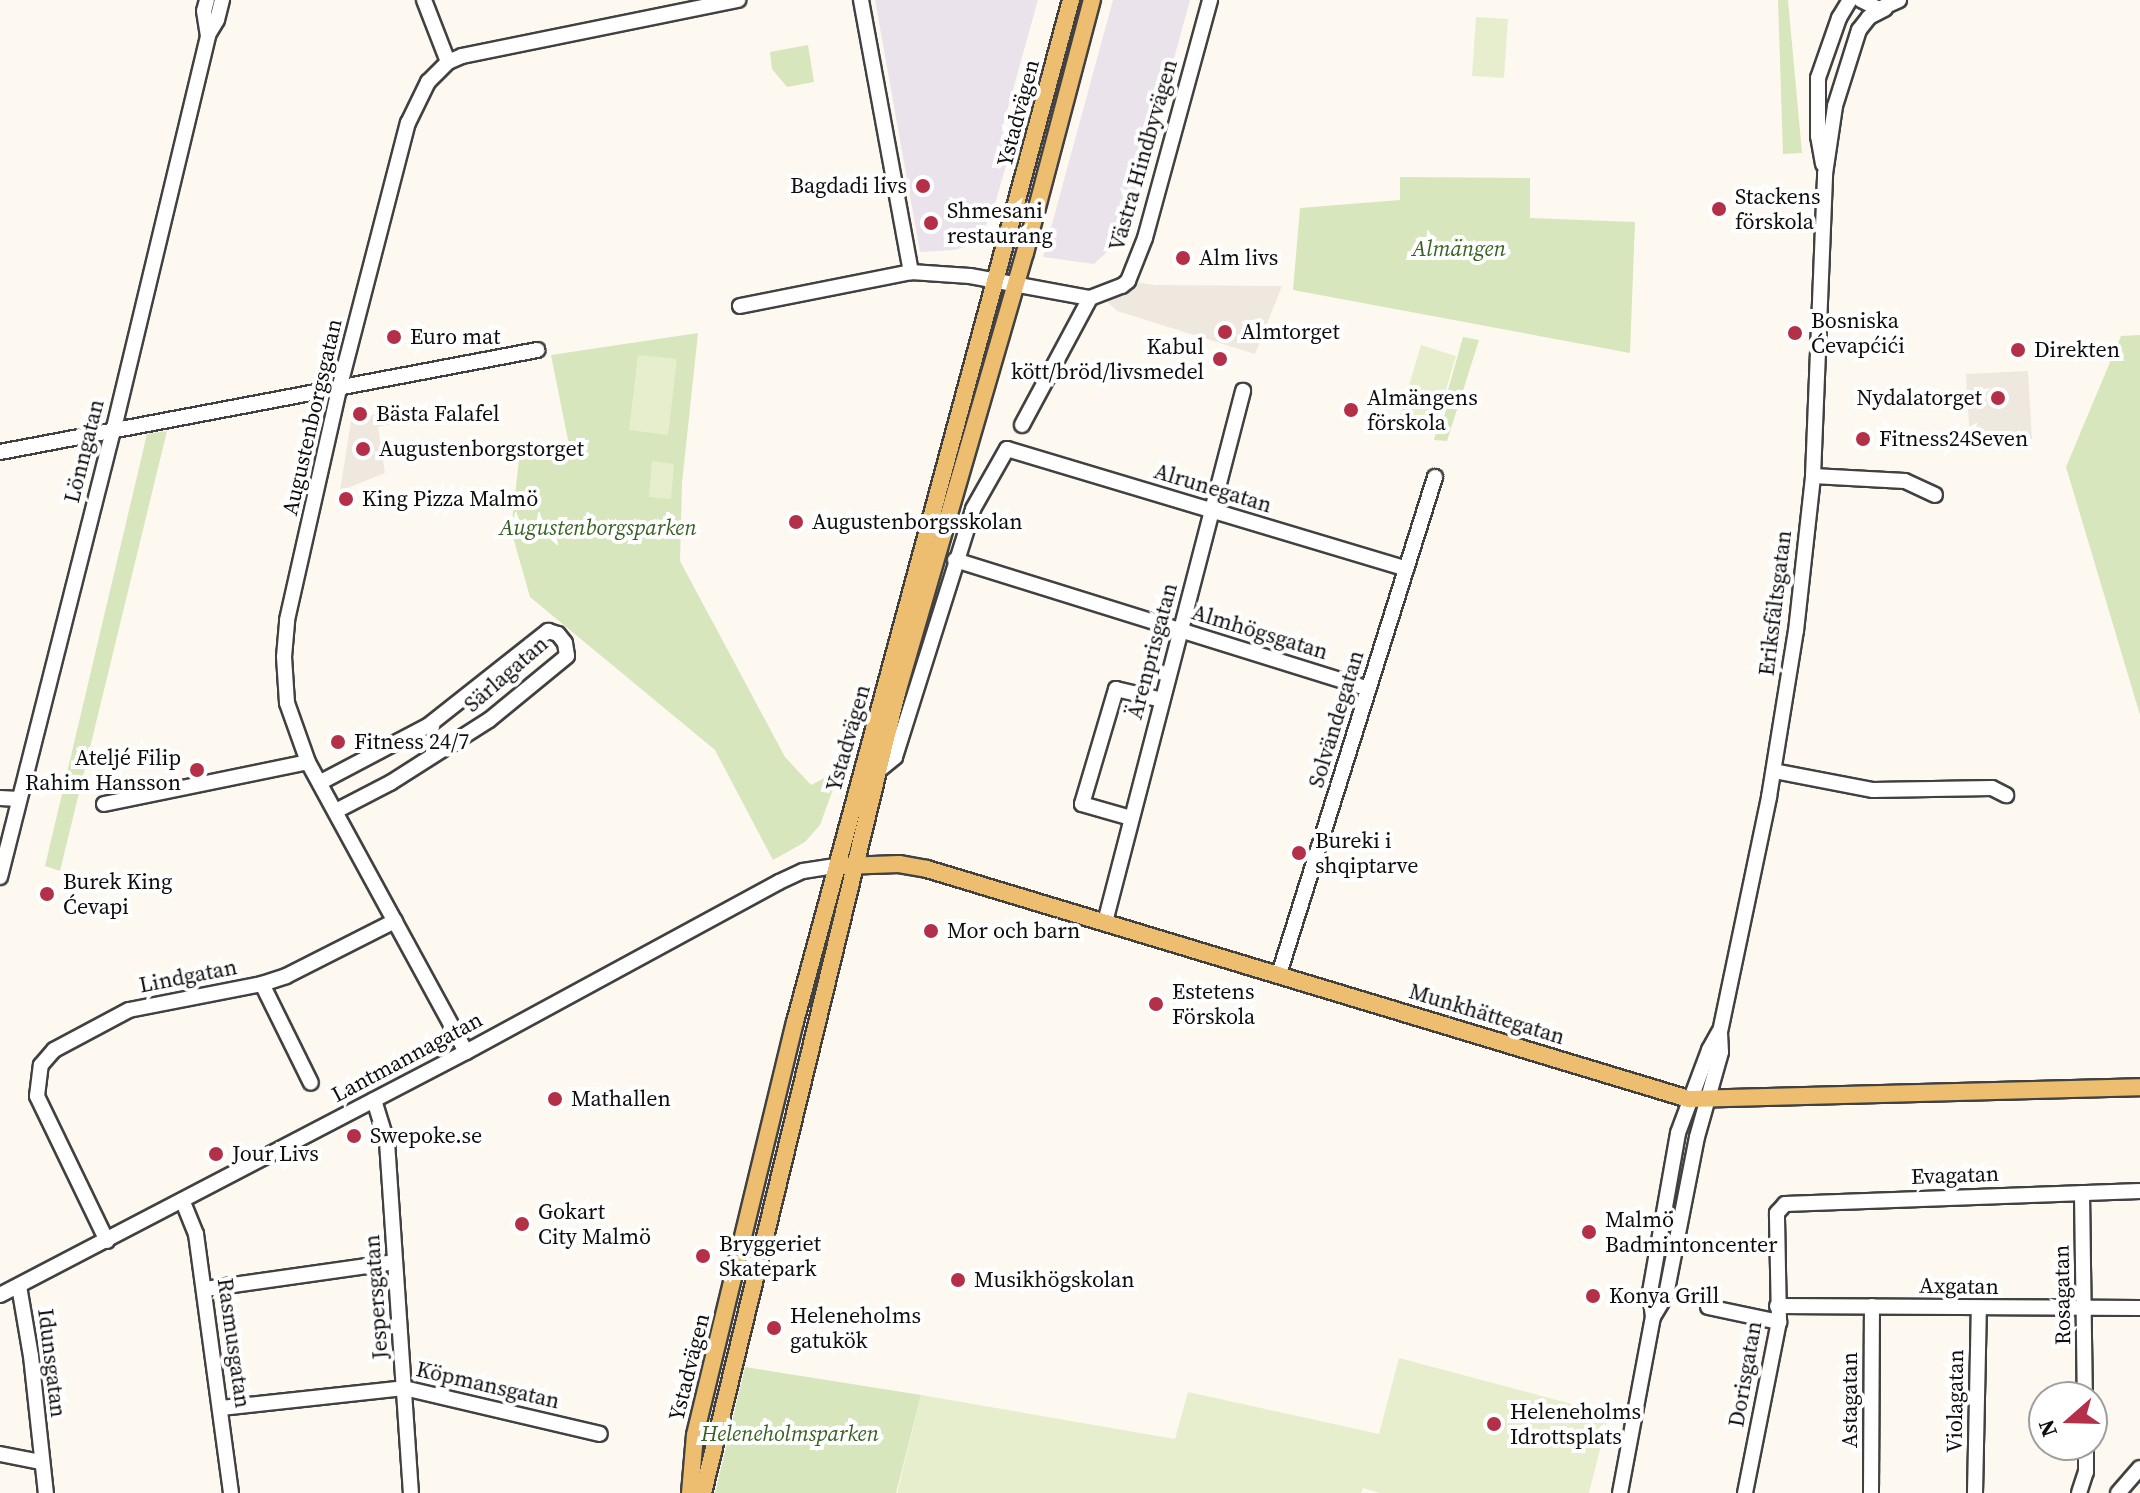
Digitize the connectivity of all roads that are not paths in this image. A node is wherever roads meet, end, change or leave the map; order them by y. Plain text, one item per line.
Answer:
1 (207, 0) edge
2 (222, 0) edge
3 (424, 0) edge
4 (738, 0) edge
5 (861, 0) edge
6 (1071, 0) edge
7 (1092, 0) edge
8 (1210, 0) edge
9 (1850, 0) edge
10 (1861, 0) edge
11 (1899, 0) edge
12 (1885, 9) junction
13 (208, 35) junction
14 (448, 62) junction
15 (1825, 174) junction
16 (911, 272) junction
17 (996, 280) junction
18 (1016, 284) junction
19 (1090, 298) junction
20 (740, 306) dead end
21 (537, 350) dead end
22 (339, 389) junction
23 (1243, 391) dead end
24 (1022, 425) dead end
25 (113, 432) junction
26 (1007, 449) joint
27 (0, 452) edge
28 (1813, 476) junction
29 (1435, 477) dead end
30 (1935, 495) dead end
31 (1212, 511) junction
32 (955, 560) junction
33 (1406, 569) junction
34 (1181, 630) junction
35 (1368, 689) junction
36 (1162, 700) junction
37 (308, 762) junction
38 (878, 771) junction
39 (1774, 771) junction
40 (321, 782) junction
41 (2006, 795) dead end
42 (0, 798) edge
43 (19, 799) junction
44 (104, 804) dead end
45 (336, 811) junction
46 (1131, 818) junction
47 (854, 865) junction
48 (836, 866) junction
49 (0, 877) edge
50 (395, 921) junction
51 (1105, 922) junction
52 (1279, 974) junction
53 (262, 984) junction
54 (1720, 1032) junction
55 (466, 1052) junction
56 (311, 1083) dead end
57 (2140, 1087) edge
58 (1689, 1099) junction
59 (374, 1100) junction
60 (1708, 1100) junction
61 (2140, 1191) edge
62 (2082, 1193) junction
63 (183, 1202) junction
64 (1777, 1213) joint
65 (107, 1241) junction
66 (395, 1262) junction
67 (19, 1286) junction
68 (205, 1289) junction
69 (0, 1295) edge
70 (1777, 1306) junction
71 (1872, 1306) junction
72 (1708, 1307) dead end
73 (2085, 1308) junction
74 (2140, 1308) edge
75 (1979, 1309) junction
76 (1653, 1317) junction
77 (1779, 1322) junction
78 (2085, 1381) edge
79 (404, 1388) junction
80 (221, 1408) junction
81 (600, 1434) dead end
82 (0, 1454) edge
83 (2086, 1461) edge
84 (41, 1462) junction
85 (2140, 1468) edge
86 (46, 1493) edge
87 (231, 1493) edge
88 (411, 1493) edge
89 (690, 1493) edge
90 (703, 1493) edge
91 (1620, 1493) edge
92 (1745, 1493) edge
93 (1871, 1493) edge
94 (1975, 1493) edge
95 (2079, 1493) edge
96 (2118, 1493) edge

1 - 13 street, Lönngatan
2 - 13 street, Lönngatan
3 - 14 street
4 - 14 street
5 - 16 street
6 - 17 main road, Ystadvägen
7 - 18 main road, Ystadvägen
8 - 19 street, Västra Hindbyvägen
9 - 15 street, Eriksfältsgatan
10 - 12 street
11 - 12 street, Eriksfältsgatan
12 - 15 street, Eriksfältsgatan
13 - 25 street, Lönngatan
14 - 22 street, Augustenborgsgatan
15 - 28 street, Eriksfältsgatan
16 - 17 street
16 - 20 street
17 - 18 street
17 - 48 main road, Ystadvägen
18 - 19 street
18 - 38 main road, Ystadvägen
19 - 24 street
21 - 22 street
22 - 25 street
22 - 37 street, Augustenborgsgatan
23 - 31 street, Ärenprisgatan
25 - 27 street
25 - 43 street, Lönngatan
26 - 31 street, Alrunegatan
26 - 32 street, Ystadvägen
28 - 30 street
28 - 39 street, Eriksfältsgatan
29 - 33 street, Solvändegatan
31 - 33 street, Alrunegatan
31 - 34 street, Ärenprisgatan
32 - 34 street, Almhögsgatan
32 - 38 street, Ystadvägen
33 - 35 street, Solvändegatan
34 - 35 street, Almhögsgatan
34 - 36 street, Ärenprisgatan
35 - 52 street, Solvändegatan
36 - 46 street, Ärenprisgatan
36 - 46 street
37 - 40 street, Augustenborgsgatan
37 - 44 street
38 - 47 main road, Ystadvägen
39 - 41 street
39 - 54 street, Eriksfältsgatan
40 - 45 street, Augustenborgsgatan
40 - 45 street, Särlagatan
42 - 43 street
43 - 49 street, Lönngatan
45 - 50 street, Augustenborgsgatan
46 - 51 street, Ärenprisgatan
47 - 48 main road, Munkhättegatan
47 - 51 main road, Munkhättegatan
47 - 90 main road, Ystadvägen
48 - 55 street, Lantmannagatan
48 - 89 main road, Ystadvägen
50 - 53 street, Lindgatan
50 - 55 street, Augustenborgsgatan
51 - 52 main road, Munkhättegatan
52 - 58 main road, Munkhättegatan
53 - 56 street
53 - 65 street, Lindgatan
54 - 58 street, Eriksfältsgatan
54 - 60 street, Eriksfältsgatan
55 - 59 street, Lantmannagatan
57 - 60 main road, Munkhättegatan
58 - 60 main road, Munkhättegatan
58 - 76 street, Eriksfältsgatan
59 - 63 street, Lantmannagatan
59 - 66 street, Jespersgatan
60 - 76 street, Eriksfältsgatan
61 - 62 street, Evagatan
62 - 64 street, Evagatan
62 - 73 street, Rosagatan
63 - 65 street, Lantmannagatan
63 - 68 street, Rasmusgatan
64 - 70 street, Dorisgatan
65 - 67 street, Lantmannagatan
66 - 68 street
66 - 79 street, Jespersgatan
67 - 69 street, Lantmannagatan
67 - 84 street, Idunsgatan
68 - 80 street, Rasmusgatan
70 - 71 street, Axgatan
70 - 77 street, Dorisgatan
71 - 75 street, Axgatan
71 - 93 street, Astagatan
72 - 77 street
73 - 74 street, Axgatan
73 - 75 street, Axgatan
73 - 78 street, Rosagatan
75 - 94 street, Violagatan
76 - 91 street, Eriksfältsgatan
77 - 92 street, Dorisgatan
79 - 80 street, Köpmansgatan
79 - 81 street, Köpmansgatan
79 - 88 street, Jespersgatan
80 - 87 street, Rasmusgatan
82 - 84 street
83 - 95 street
84 - 86 street, Idunsgatan
85 - 96 street

